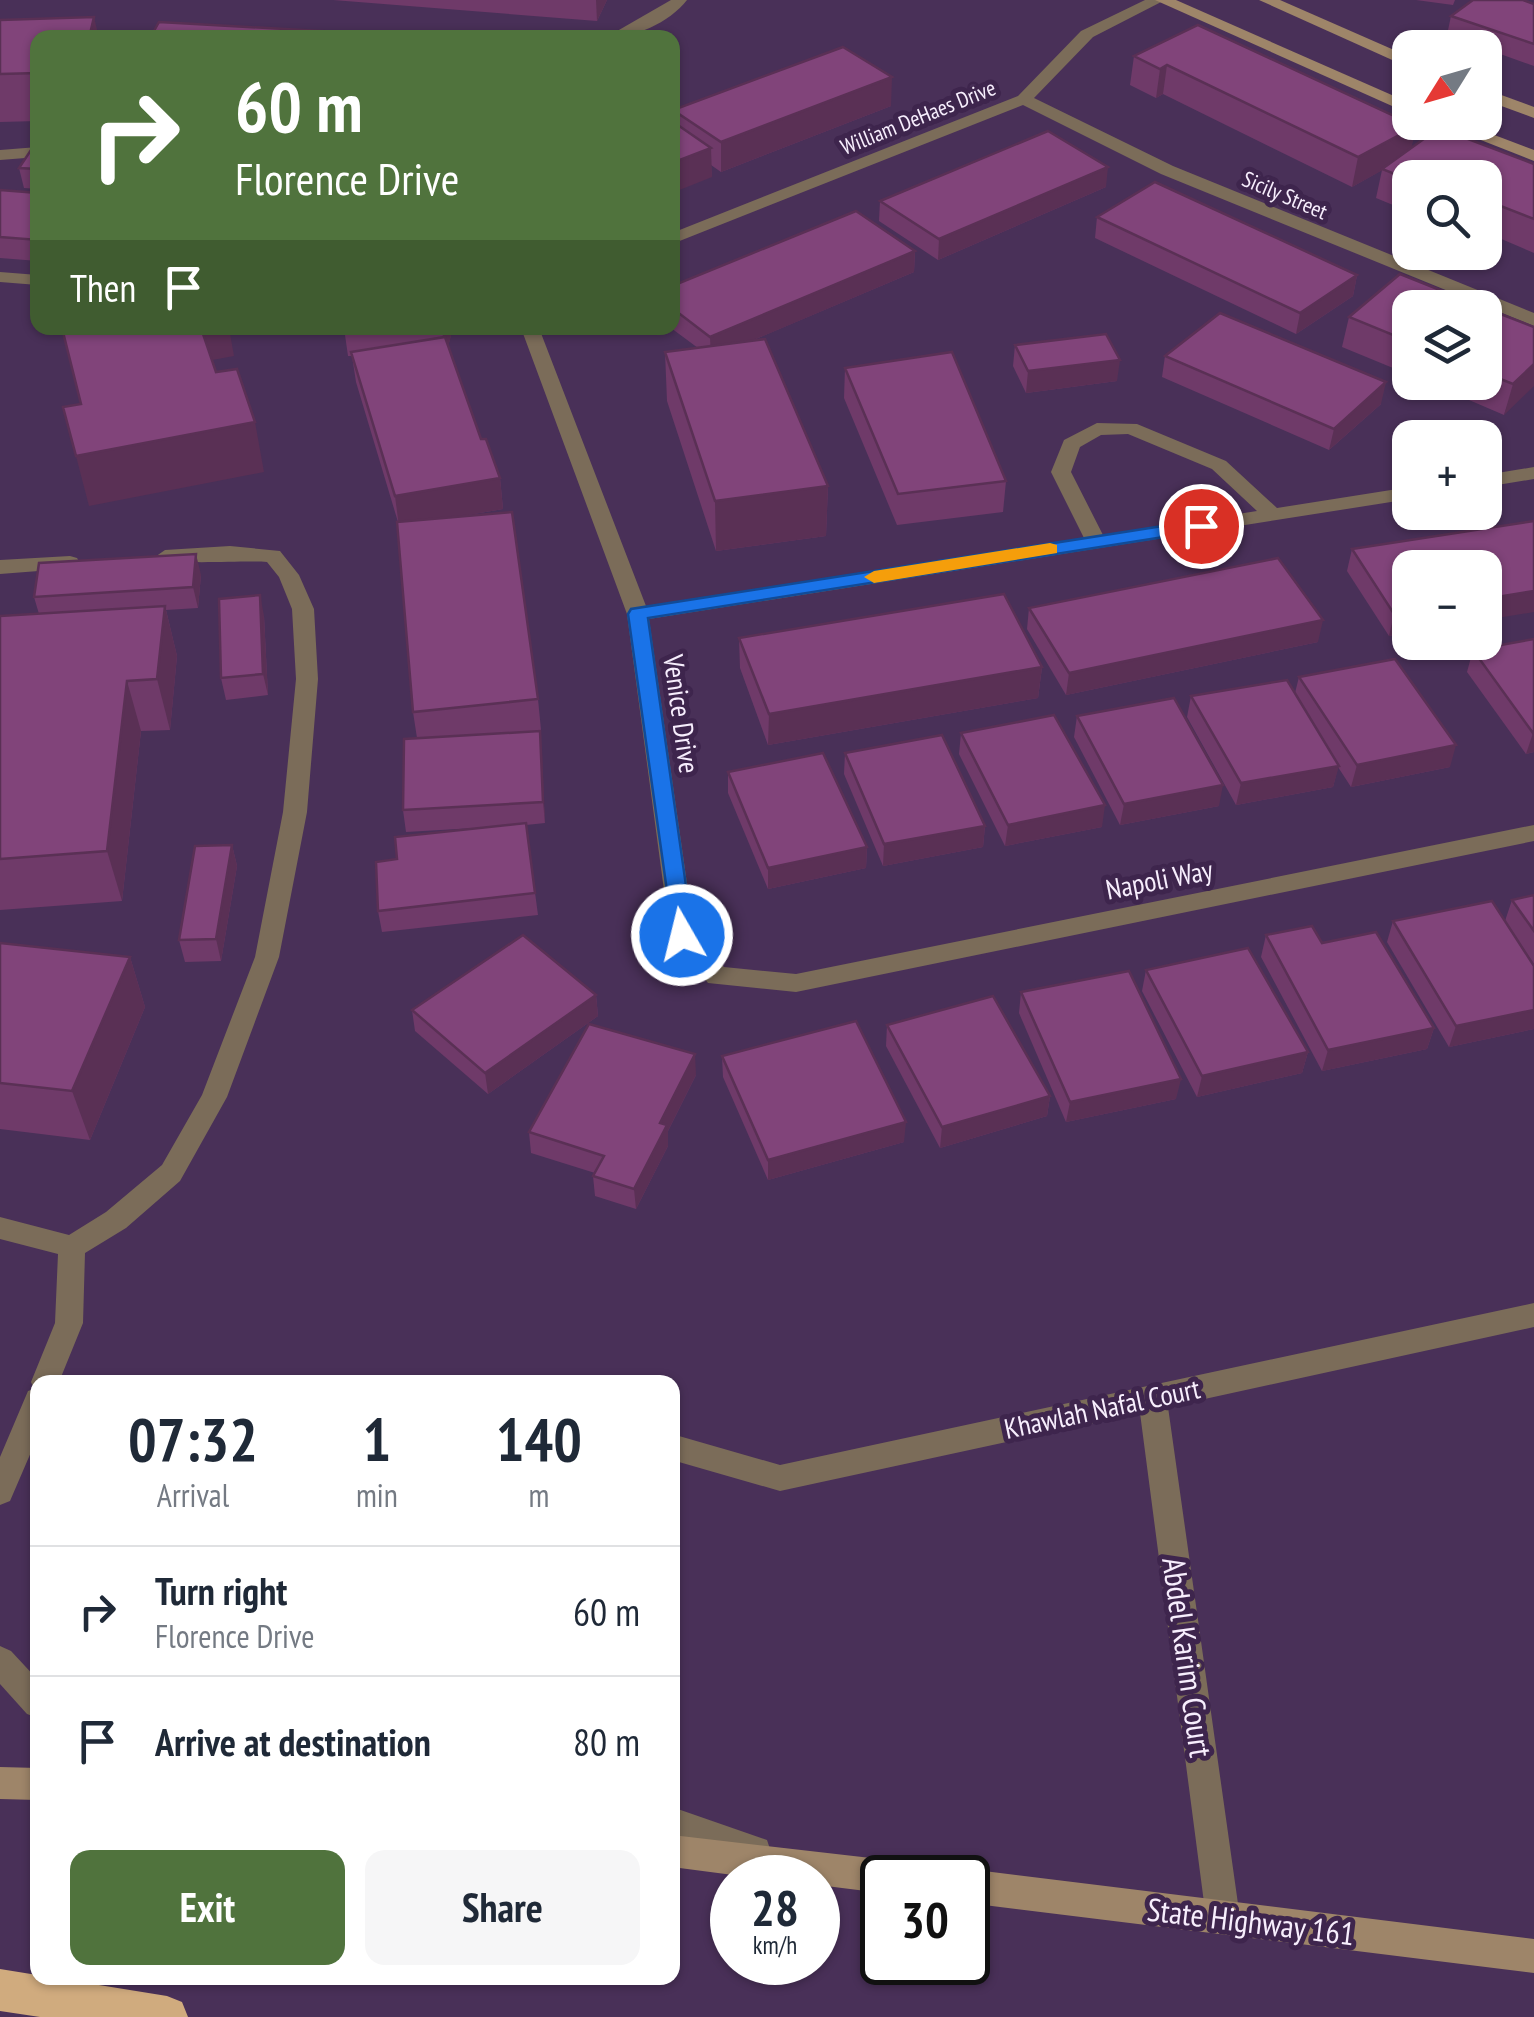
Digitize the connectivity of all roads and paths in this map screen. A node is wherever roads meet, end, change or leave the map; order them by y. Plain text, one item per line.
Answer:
1 (680, 0) edge
2 (1160, 0) edge
3 (1267, 0) edge
4 (629, 30) edge
5 (1392, 55) edge
6 (1024, 99) junction
7 (1392, 101) edge
8 (1502, 101) edge
9 (1534, 113) edge
10 (1492, 140) edge
11 (30, 153) edge
12 (0, 155) edge
13 (1534, 156) edge
14 (680, 236) edge
15 (0, 277) edge
16 (30, 279) edge
17 (1534, 320) edge
18 (533, 335) edge
19 (1534, 473) edge
20 (1502, 478) edge
21 (1392, 496) edge
22 (1272, 514) junction
23 (1096, 542) junction
24 (151, 558) edge
25 (91, 562) edge
26 (0, 568) edge
27 (638, 614) junction
28 (1534, 834) edge
29 (796, 983) joint
30 (0, 1228) edge
31 (72, 1247) junction
32 (1534, 1315) edge
33 (48, 1375) edge
34 (1152, 1397) junction
35 (30, 1419) edge
36 (680, 1449) edge
37 (0, 1492) edge
38 (0, 1661) edge
39 (30, 1694) edge
40 (0, 1783) edge
41 (30, 1784) edge
42 (680, 1826) edge
43 (680, 1852) edge
44 (710, 1855) edge
45 (764, 1855) edge
46 (990, 1889) edge
47 (1223, 1918) junction
48 (1534, 1956) edge
49 (0, 1990) edge
50 (168, 2017) edge

1 - 4 street
2 - 6 street, William DeHaes Drive
2 - 7 main road
3 - 5 main road
6 - 14 street, William DeHaes Drive
6 - 17 street, Sicily Street
8 - 9 main road
10 - 13 main road
11 - 12 street
15 - 16 street
18 - 27 street, Venice Drive
19 - 20 street
21 - 22 street
22 - 23 street
22 - 23 street
23 - 27 street
24 - 31 street
25 - 26 street
27 - 29 street, Venice Drive
28 - 29 street, Napoli Way
30 - 31 street
31 - 33 street
32 - 34 street, Khawlah Nafal Court
34 - 36 street, Khawlah Nafal Court
34 - 47 street, Abdel Karim Court
35 - 37 street
38 - 39 street
40 - 41 main road
42 - 45 street
43 - 44 main road
46 - 47 main road, State Highway 161
47 - 48 main road, State Highway 161
49 - 50 highway

